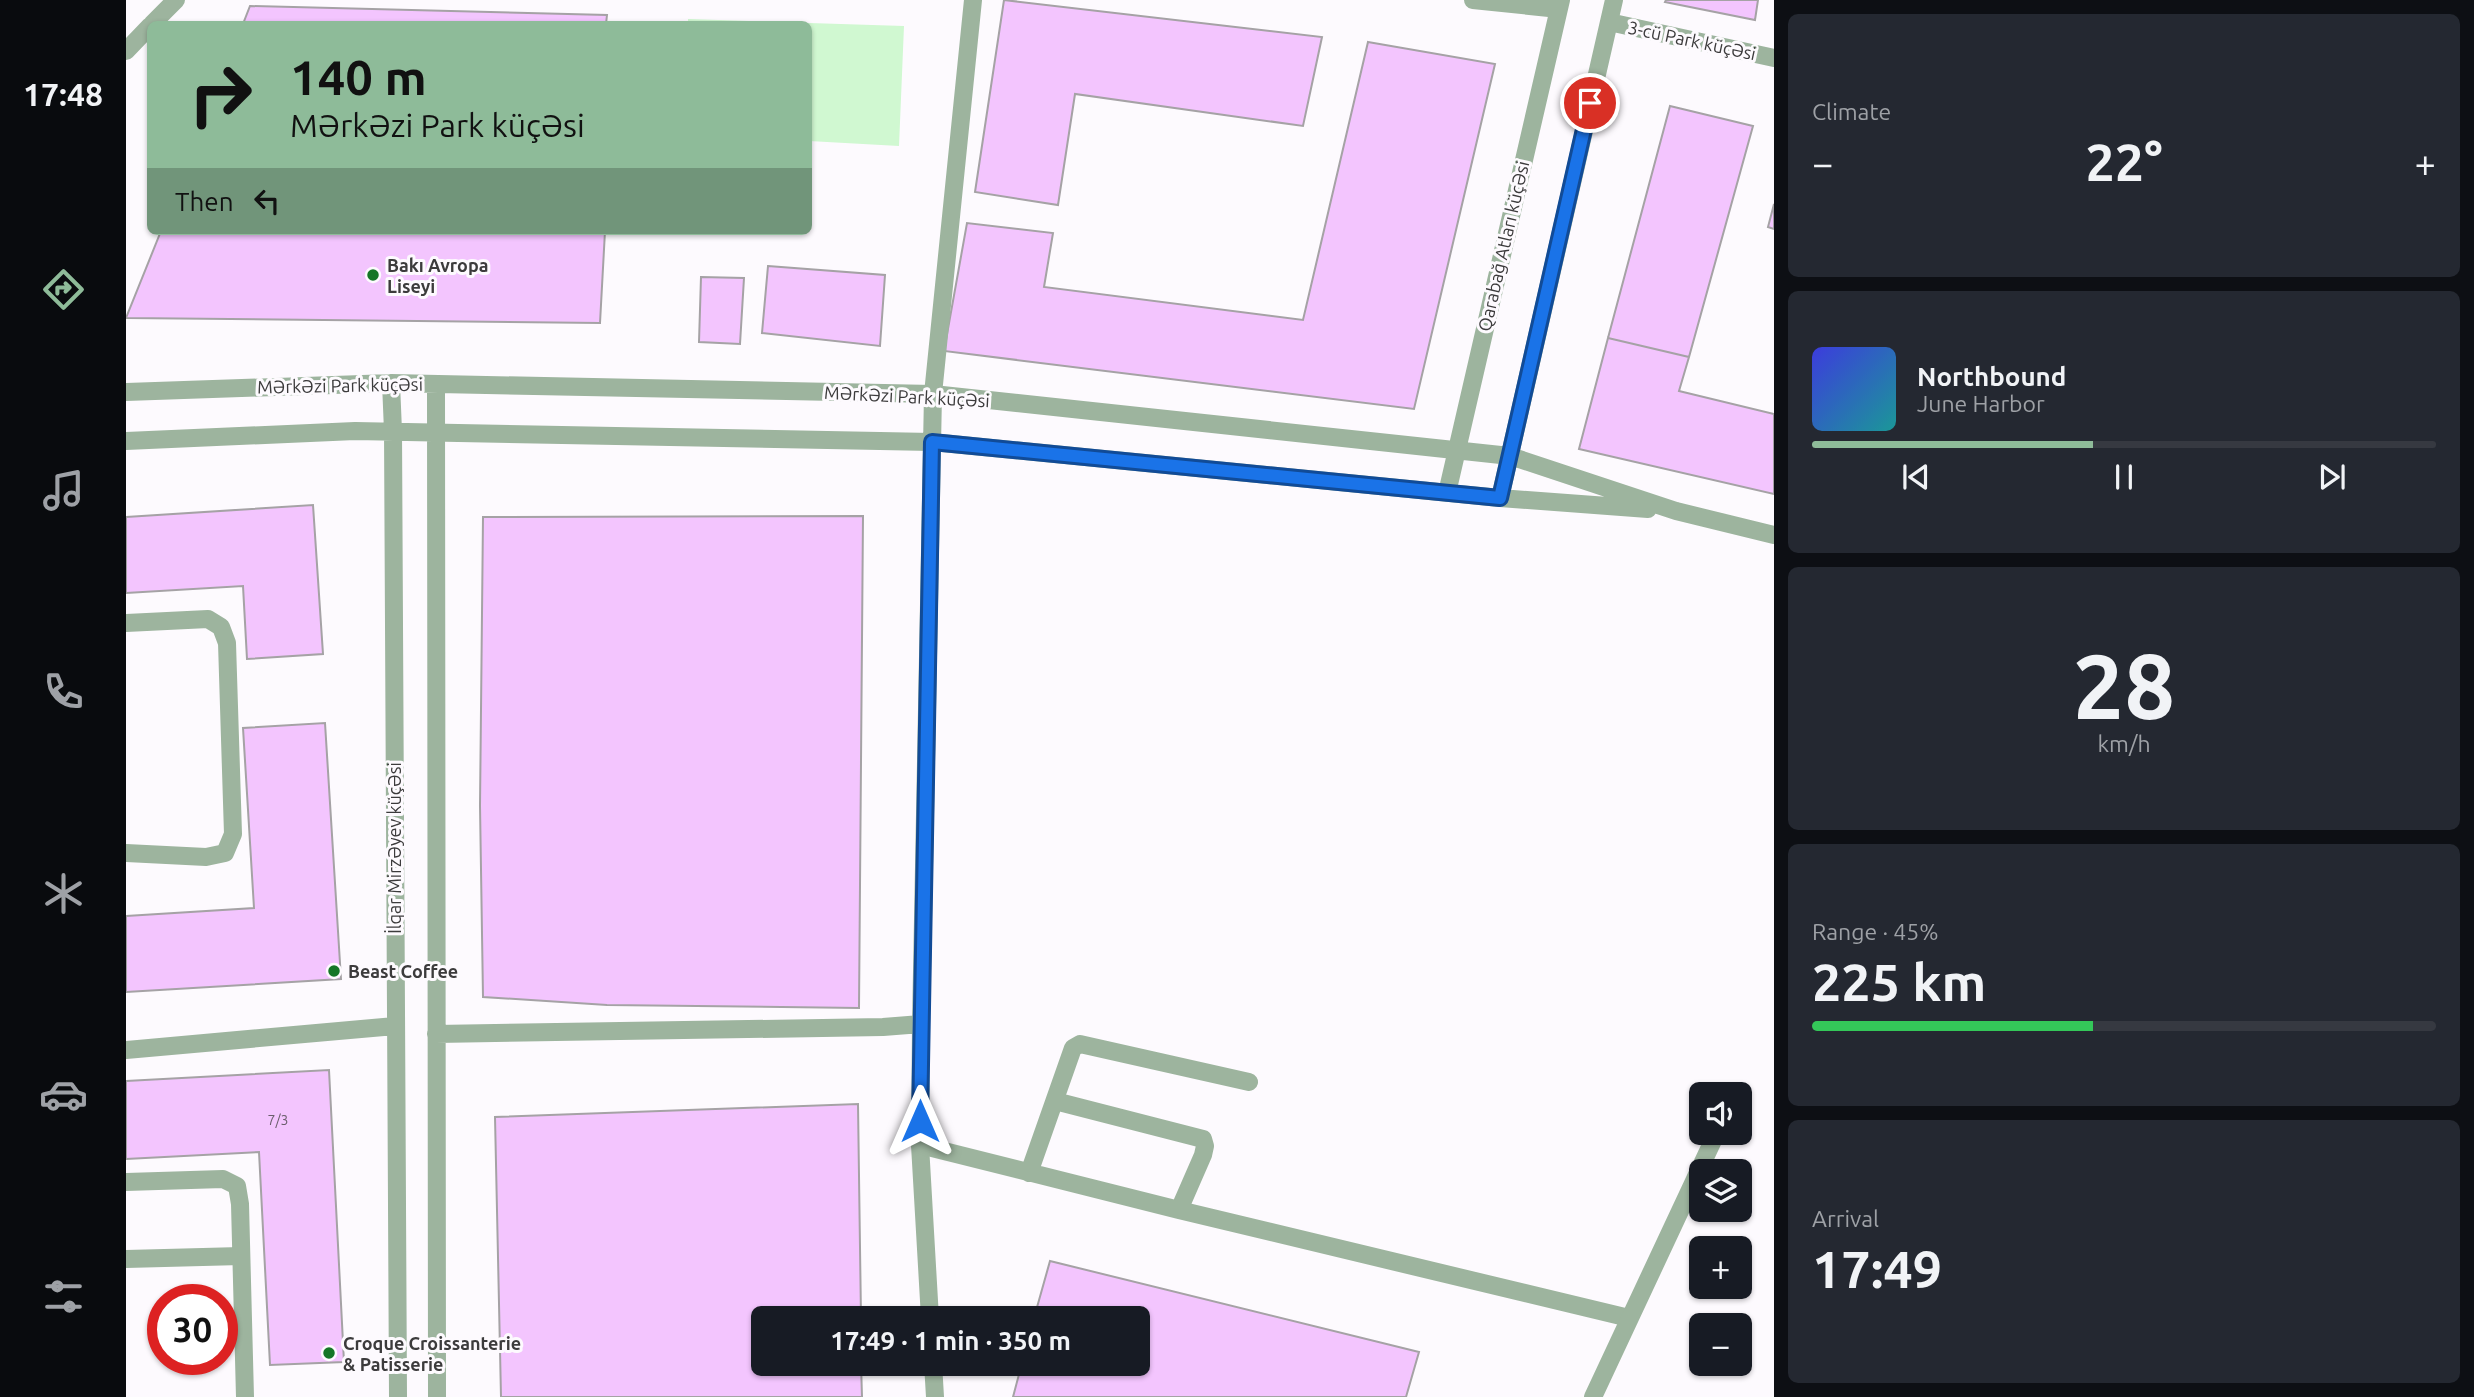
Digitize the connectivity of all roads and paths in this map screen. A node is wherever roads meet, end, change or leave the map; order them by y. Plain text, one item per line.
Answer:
1 (176, 0) edge
2 (973, 0) edge
3 (1473, 0) edge
4 (1614, 0) edge
5 (1560, 4) edge
6 (155, 21) edge
7 (1609, 22) junction
8 (147, 29) edge
9 (126, 51) edge
10 (1774, 58) edge
11 (391, 383) junction
12 (436, 384) junction
13 (126, 392) edge
14 (933, 394) junction
15 (393, 431) junction
16 (436, 431) junction
17 (126, 440) edge
18 (932, 442) junction
19 (1455, 450) junction
20 (1510, 456) junction
21 (1447, 493) junction
22 (1500, 498) junction
23 (1676, 511) junction
24 (1774, 535) edge
25 (126, 623) edge
26 (126, 853) edge
27 (921, 1024) junction
28 (395, 1026) junction
29 (436, 1034) junction
30 (126, 1050) edge
31 (1248, 1082) dead end
32 (1055, 1101) junction
33 (920, 1145) junction
34 (1711, 1145) edge
35 (1029, 1173) junction
36 (126, 1182) edge
37 (1179, 1210) junction
38 (241, 1256) junction
39 (126, 1259) edge
40 (929, 1306) edge
41 (1629, 1318) junction
42 (934, 1376) edge
43 (245, 1397) edge
44 (398, 1397) edge
45 (437, 1397) edge
46 (935, 1397) edge
47 (1593, 1397) edge

1 - 6 street
2 - 14 street
3 - 5 street
4 - 7 street
5 - 19 street, Qarabağ Atları küçəsi
7 - 10 street, 3-cü Park küçəsi
7 - 20 street
8 - 9 street
11 - 12 street, Mərkəzi Park küçəsi
11 - 13 street, Mərkəzi Park küçəsi
11 - 15 street, İlqar Mirzəyev küçəsi
12 - 14 street, Mərkəzi Park küçəsi
12 - 16 street
14 - 18 street
14 - 19 street, Mərkəzi Park küçəsi
15 - 16 street, Mərkəzi Park küçəsi
15 - 17 street, Mərkəzi Park küçəsi
15 - 28 street, İlqar Mirzəyev küçəsi
16 - 18 street, Mərkəzi Park küçəsi
16 - 29 street
18 - 21 street, Mərkəzi Park küçəsi
18 - 27 street
19 - 20 street, Mərkəzi Park küçəsi
19 - 21 street, Qarabağ Atları küçəsi
20 - 22 street
20 - 23 street, Mərkəzi Park küçəsi
21 - 22 street, Mərkəzi Park küçəsi
22 - 23 street, Mərkəzi Park küçəsi
23 - 24 street, Mərkəzi Park küçəsi
25 - 26 street
27 - 29 street
27 - 33 street
28 - 30 street
28 - 44 street, İlqar Mirzəyev küçəsi
29 - 45 street
31 - 32 street
32 - 35 street
32 - 37 street
33 - 35 street
33 - 40 street
34 - 41 street
35 - 37 street
36 - 38 street
37 - 41 street
38 - 39 street
38 - 43 street
41 - 47 street
42 - 46 street

